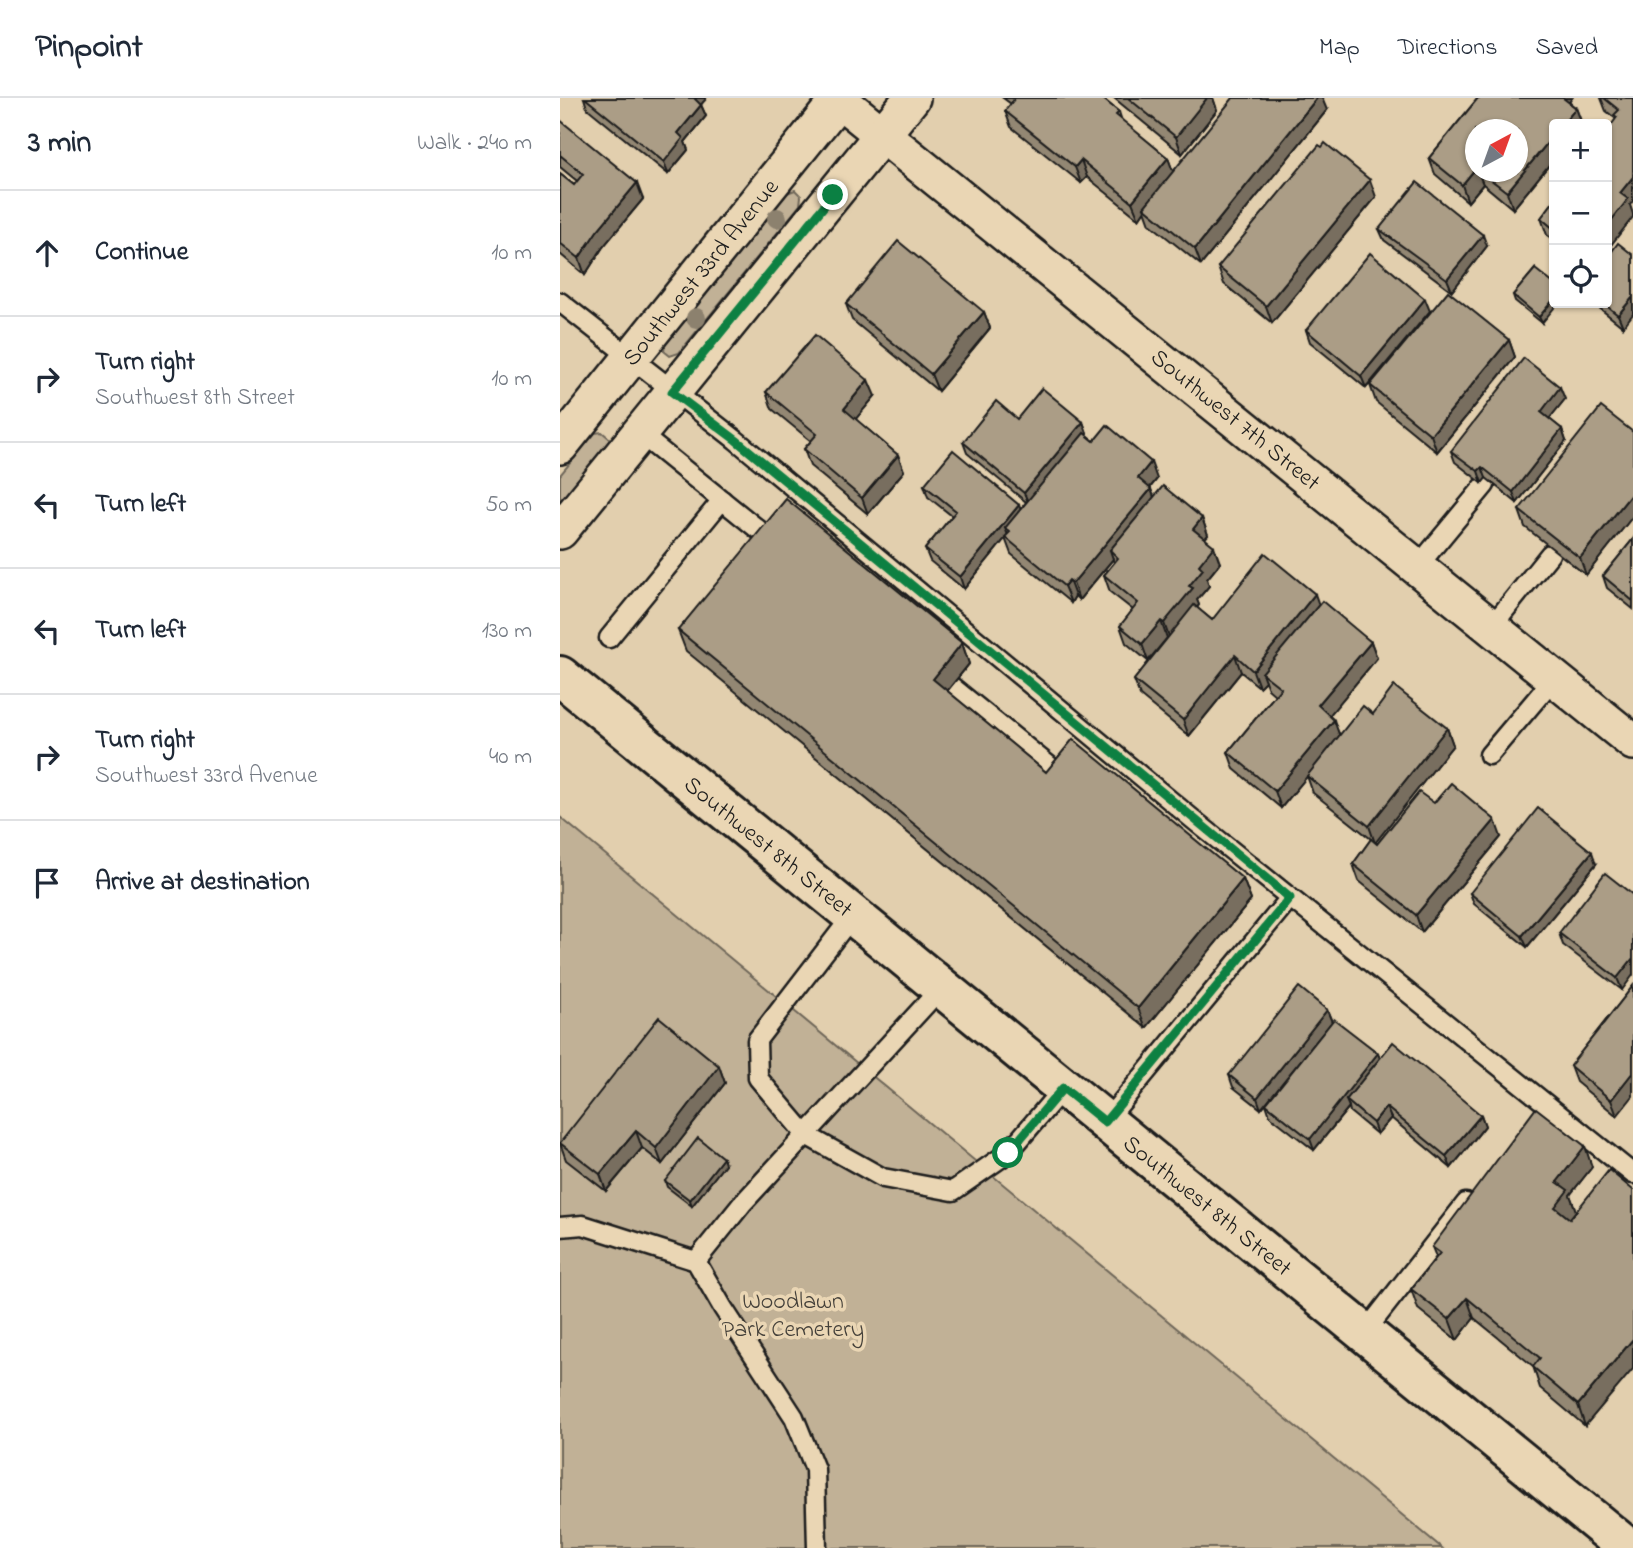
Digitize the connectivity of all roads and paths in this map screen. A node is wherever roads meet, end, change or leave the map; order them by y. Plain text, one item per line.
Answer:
1 (839, 98) edge
2 (912, 98) edge
3 (883, 134) junction
4 (560, 302) edge
5 (629, 359) junction
6 (672, 392) junction
7 (639, 433) junction
8 (560, 446) edge
9 (1485, 485) edge
10 (722, 500) junction
11 (560, 531) edge
12 (775, 543) edge
13 (1550, 554) edge
14 (1418, 566) junction
15 (1492, 626) junction
16 (608, 638) dead end
17 (560, 676) edge
18 (1555, 677) junction
19 (951, 686) edge
20 (1633, 742) edge
21 (1489, 755) dead end
22 (1087, 796) edge
23 (1290, 898) junction
24 (853, 915) junction
25 (941, 988) junction
26 (1063, 1088) junction
27 (1105, 1122) junction
28 (806, 1135) junction
29 (1633, 1174) edge
30 (1478, 1188) edge
31 (560, 1227) edge
32 (696, 1261) junction
33 (1365, 1332) junction
34 (817, 1548) edge
35 (1628, 1548) edge

1 - 3 street, Southwest 7th Street
1 - 5 street, Southwest 33rd Avenue
2 - 3 street
3 - 6 street
3 - 14 street, Southwest 7th Street
4 - 5 lane
5 - 6 lane
5 - 8 street, Southwest 33rd Avenue
6 - 7 street
6 - 23 lane
7 - 10 lane
7 - 11 street
9 - 14 lane
10 - 12 lane
10 - 16 lane
13 - 15 lane
14 - 15 street, Southwest 7th Street
15 - 18 street, Southwest 7th Street
17 - 24 main road, Southwest 8th Street
18 - 20 street, Southwest 7th Street
18 - 21 lane
19 - 22 lane
23 - 27 lane
23 - 29 lane
24 - 25 main road, Southwest 8th Street
24 - 28 lane
25 - 26 main road, Southwest 8th Street
25 - 28 lane
26 - 27 main road, Southwest 8th Street
26 - 28 lane
27 - 33 main road, Southwest 8th Street
28 - 32 lane
30 - 33 lane
31 - 32 lane
32 - 34 lane
33 - 35 main road, Southwest 8th Street

